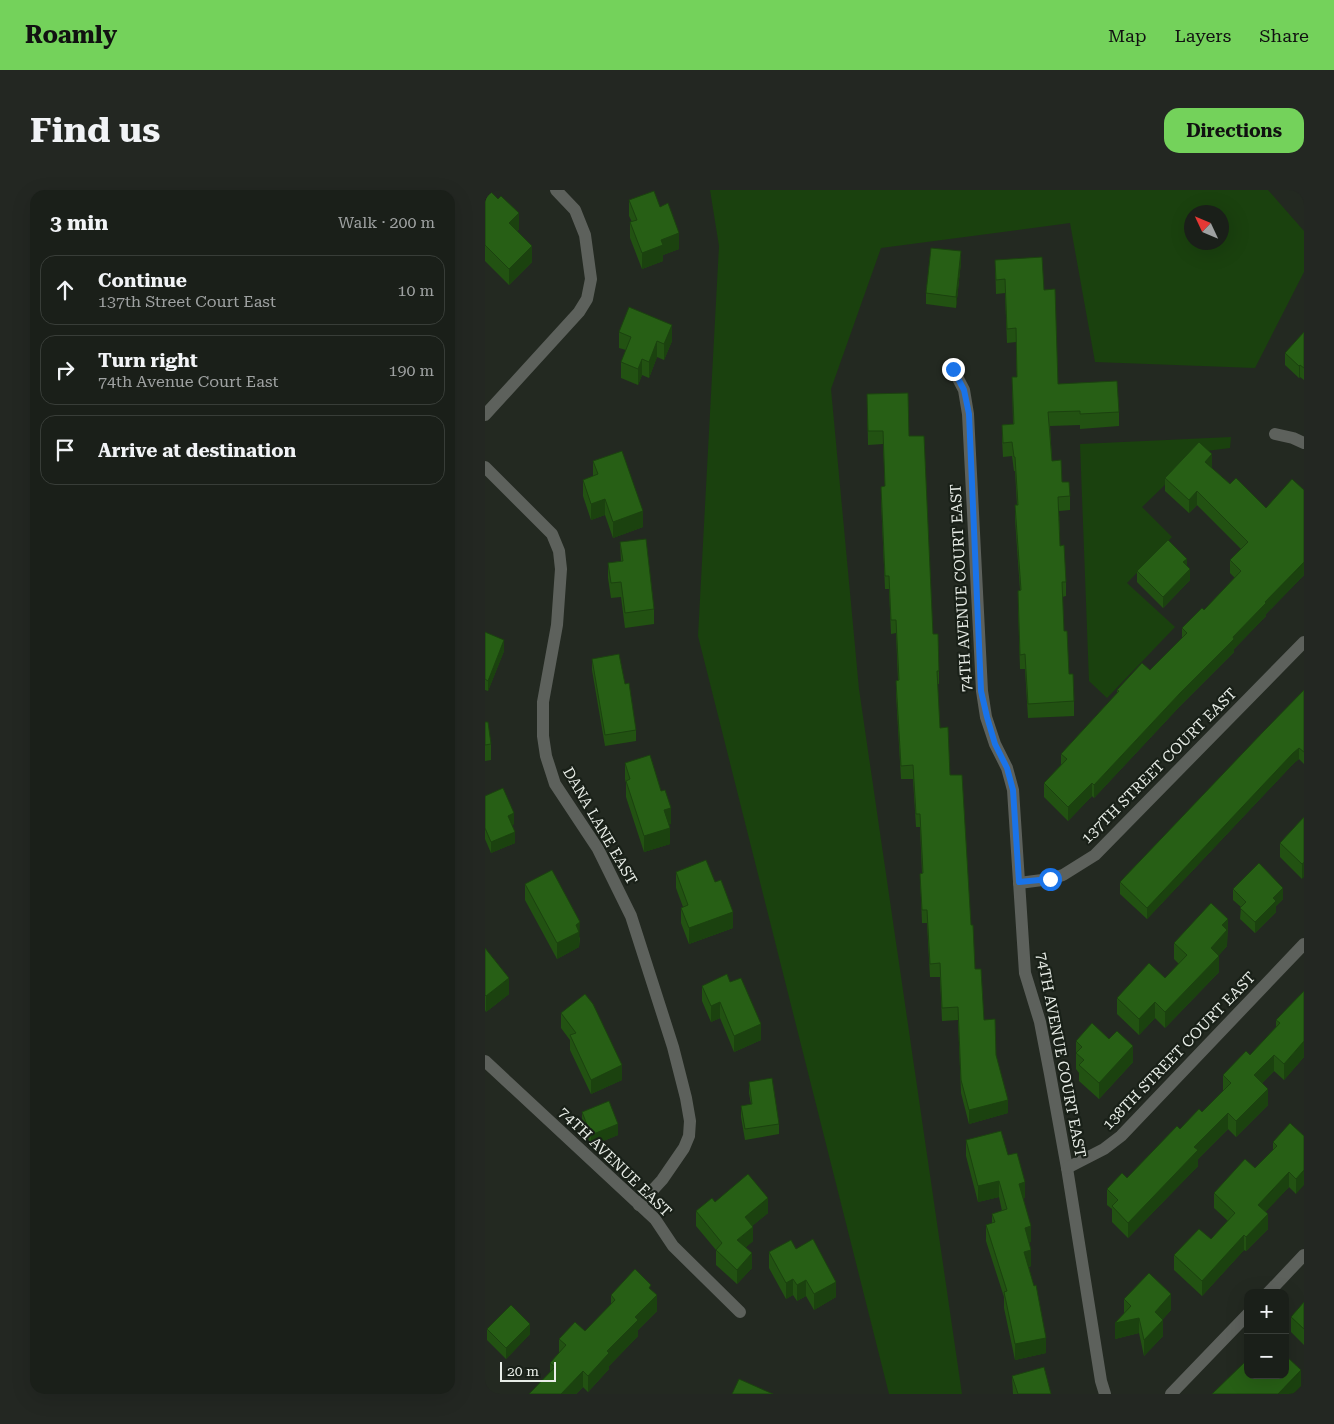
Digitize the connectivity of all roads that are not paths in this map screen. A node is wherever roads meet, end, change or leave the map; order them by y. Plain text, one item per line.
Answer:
1 (557, 190) edge
2 (953, 369) dead end
3 (485, 415) edge
4 (1275, 434) dead end
5 (1304, 443) edge
6 (485, 467) edge
7 (1304, 642) edge
8 (1019, 882) junction
9 (1304, 944) edge
10 (485, 1061) edge
11 (1067, 1168) junction
12 (639, 1205) junction
13 (1304, 1255) edge
14 (1272, 1289) edge
15 (740, 1312) dead end
16 (1244, 1318) edge
17 (1105, 1394) edge
18 (1171, 1394) edge

1 - 3 street
2 - 8 street, 74TH AVENUE COURT EAST
4 - 5 street
6 - 12 street, DANA LANE EAST
7 - 8 street, 137TH STREET COURT EAST
8 - 11 street, 74TH AVENUE COURT EAST
9 - 11 street, 138TH STREET COURT EAST
10 - 12 street, 74TH AVENUE EAST
11 - 17 street, 74TH AVENUE COURT EAST
12 - 15 street, 74TH AVENUE EAST
13 - 14 street
16 - 18 street

